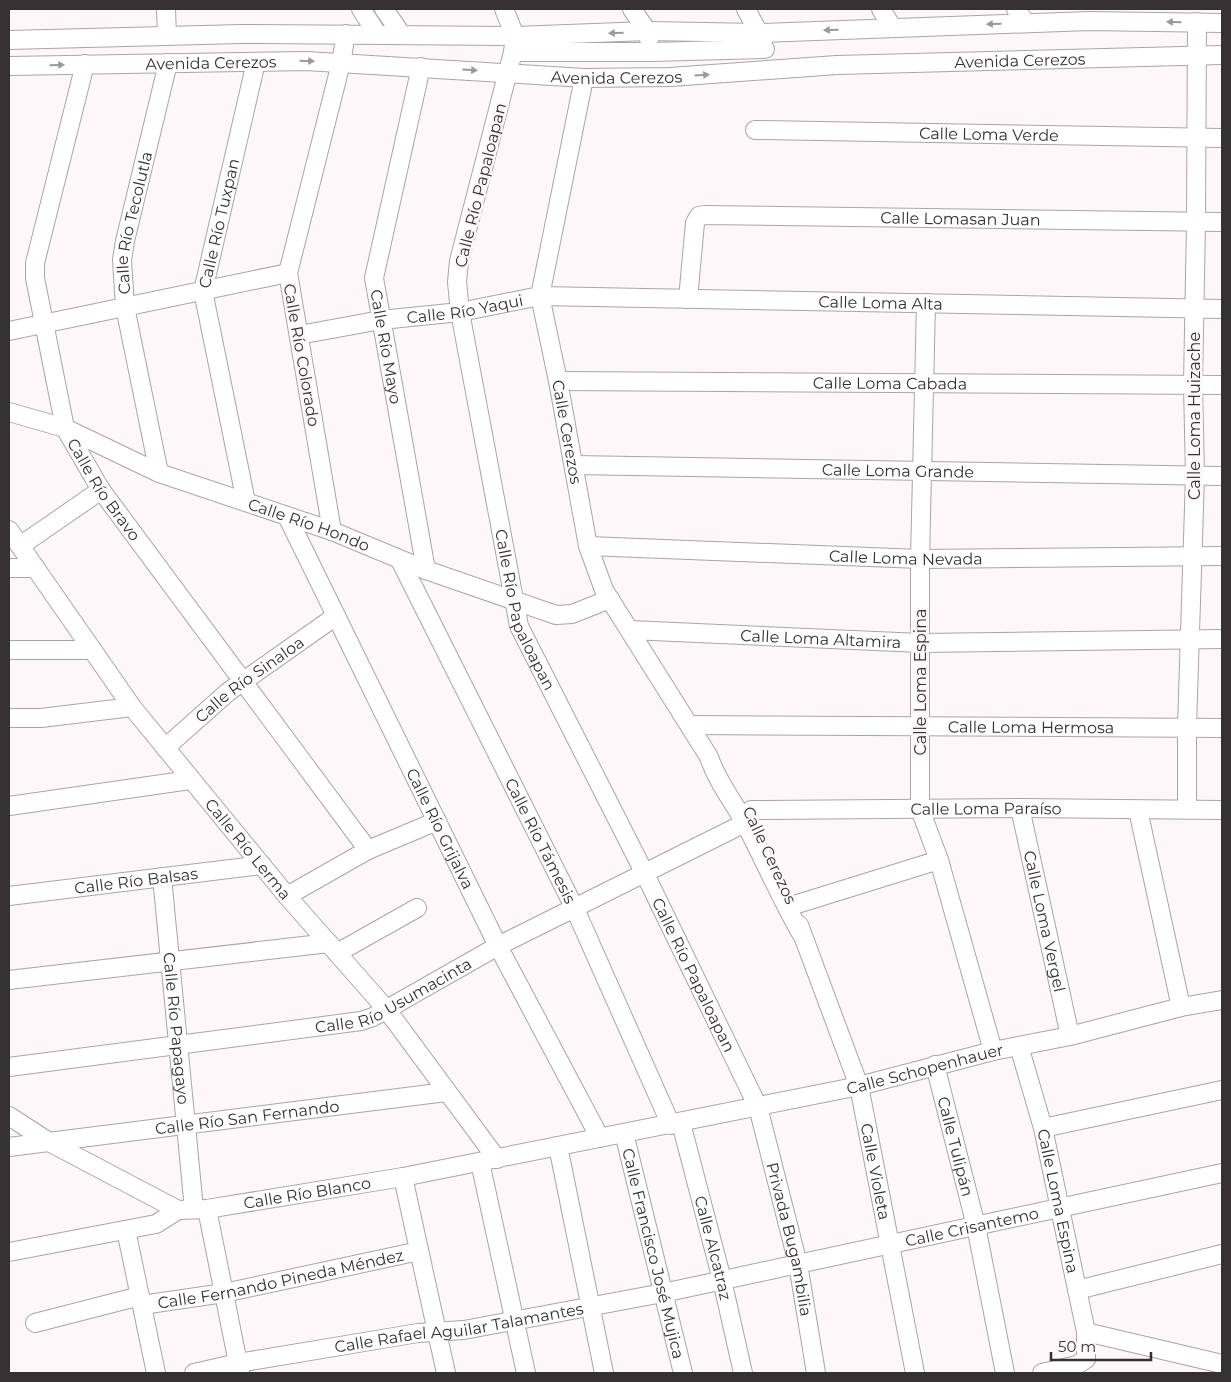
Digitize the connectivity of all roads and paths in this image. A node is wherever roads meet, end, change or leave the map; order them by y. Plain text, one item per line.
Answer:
1 (166, 9) edge
2 (361, 9) edge
3 (384, 9) edge
4 (504, 9) edge
5 (632, 9) edge
6 (746, 9) edge
7 (880, 9) edge
8 (1016, 9) edge
9 (1143, 15) edge
10 (1196, 22) junction
11 (1026, 23) junction
12 (1222, 23) edge
13 (892, 27) junction
14 (647, 32) junction
15 (346, 34) junction
16 (378, 35) junction
17 (402, 35) junction
18 (167, 36) junction
19 (9, 40) edge
20 (763, 41) junction
21 (514, 44) junction
22 (652, 52) junction
23 (1198, 55) junction
24 (1222, 55) edge
25 (256, 62) junction
26 (168, 63) junction
27 (341, 63) junction
28 (86, 64) junction
29 (9, 66) edge
30 (421, 67) junction
31 (773, 69) junction
32 (508, 72) junction
33 (584, 78) junction
34 (755, 130) dead end
35 (1197, 137) junction
36 (1222, 138) edge
37 (1196, 222) junction
38 (1222, 222) edge
39 (288, 273) junction
40 (203, 291) junction
41 (540, 296) junction
42 (688, 299) junction
43 (926, 303) junction
44 (125, 307) junction
45 (1194, 309) junction
46 (1222, 309) edge
47 (460, 312) junction
48 (381, 320) junction
49 (44, 324) junction
50 (9, 331) edge
51 (299, 335) junction
52 (558, 381) junction
53 (923, 383) junction
54 (1192, 385) junction
55 (1222, 385) edge
56 (9, 412) edge
57 (65, 428) junction
58 (574, 465) junction
59 (159, 473) junction
60 (922, 473) junction
61 (1195, 476) junction
62 (1222, 476) edge
63 (101, 490) junction
64 (246, 502) junction
65 (287, 516) junction
66 (9, 530) edge
67 (332, 531) junction
68 (20, 546) junction
69 (588, 546) junction
70 (1194, 555) junction
71 (1222, 556) edge
72 (920, 559) junction
73 (400, 560) junction
74 (9, 568) edge
75 (36, 568) junction
76 (426, 570) junction
77 (610, 599) junction
78 (514, 602) junction
79 (336, 616) junction
80 (630, 630) junction
81 (1190, 639) junction
82 (1222, 639) edge
83 (921, 643) junction
84 (9, 650) edge
85 (93, 650) junction
86 (243, 682) junction
87 (132, 707) junction
88 (9, 718) edge
89 (690, 725) junction
90 (920, 725) junction
91 (1187, 727) junction
92 (1222, 728) edge
93 (165, 748) junction
94 (190, 780) junction
95 (9, 806) edge
96 (1020, 808) junction
97 (920, 809) junction
98 (1138, 810) junction
99 (1187, 810) junction
100 (1222, 810) edge
101 (748, 817) junction
102 (437, 822) junction
103 (368, 850) junction
104 (939, 860) junction
105 (262, 864) junction
106 (645, 874) junction
107 (162, 877) junction
108 (9, 896) edge
109 (287, 896) junction
110 (794, 905) junction
111 (418, 908) dead end
112 (575, 909) junction
113 (802, 935) junction
114 (498, 946) junction
115 (333, 948) junction
116 (170, 962) junction
117 (9, 980) edge
118 (1222, 1000) edge
119 (1181, 1007) junction
120 (387, 1010) junction
121 (1070, 1036) junction
122 (178, 1046) junction
123 (1019, 1046) junction
124 (993, 1051) junction
125 (935, 1065) junction
126 (9, 1068) edge
127 (860, 1086) junction
128 (1222, 1090) edge
129 (446, 1092) junction
130 (758, 1106) junction
131 (9, 1116) edge
132 (186, 1124) junction
133 (676, 1124) junction
134 (1043, 1128) junction
135 (624, 1133) junction
136 (600, 1138) junction
137 (50, 1142) junction
138 (558, 1146) junction
139 (9, 1147) edge
140 (489, 1161) junction
141 (1222, 1173) edge
142 (403, 1177) junction
143 (1060, 1208) junction
144 (193, 1209) junction
145 (976, 1226) junction
146 (126, 1230) junction
147 (888, 1245) junction
148 (419, 1251) junction
149 (9, 1252) edge
150 (1222, 1254) edge
151 (798, 1264) junction
152 (722, 1280) junction
153 (1077, 1290) junction
154 (224, 1293) junction
155 (663, 1293) junction
156 (141, 1300) junction
157 (590, 1306) junction
158 (515, 1321) junction
159 (35, 1323) dead end
160 (437, 1332) junction
161 (1086, 1332) junction
162 (1222, 1364) edge
163 (239, 1368) edge
164 (156, 1373) edge
165 (194, 1373) edge
166 (446, 1373) edge
167 (526, 1373) edge
168 (604, 1373) edge
169 (683, 1373) edge
170 (742, 1373) edge
171 (816, 1373) edge
172 (915, 1373) edge
173 (1005, 1373) edge
174 (1042, 1373) edge

1 - 18 street
2 - 16 street
3 - 17 street
4 - 21 street
5 - 14 street
6 - 20 street
7 - 13 street
8 - 11 street
10 -> 9 street, Avenida Cerezos
9 - 11 street, Avenida Cerezos
10 - 12 street, Avenida Cerezos
10 - 23 street, Calle Loma Huizache
11 -> 13 street, Avenida Cerezos
13 -> 20 street, Avenida Cerezos
14 - 20 street, Avenida Cerezos
14 -> 21 street, Avenida Cerezos
14 - 22 street
15 - 16 street, Avenida Cerezos
15 - 18 street, Avenida Cerezos
15 - 27 street, Calle Río Colorado
16 - 17 street, Avenida Cerezos
17 - 21 street, Avenida Cerezos
18 - 19 street, Avenida Cerezos
20 - 22 street
20 - 31 street
21 - 22 street
21 - 32 street, Calle Río Papaloapan
23 - 24 street, Avenida Cerezos
23 - 31 street, Avenida Cerezos
23 - 35 street, Calle Loma Huizache
25 - 26 street, Avenida Cerezos
25 -> 27 street, Avenida Cerezos
25 - 40 street, Calle Río Tuxpan
26 - 28 street, Avenida Cerezos
26 - 44 street, Calle Río Tecolutla
27 - 30 street, Avenida Cerezos
27 - 39 street, Calle Río Colorado
29 -> 28 street, Avenida Cerezos
28 - 49 street, Calle Río Bravo
30 -> 32 street, Avenida Cerezos
30 - 48 street, Calle Río Mayo
33 -> 31 street, Avenida Cerezos
32 - 33 street, Avenida Cerezos
32 - 47 street, Calle Río Papaloapan
33 - 41 street, Calle Cerezos
34 - 35 street, Calle Loma Verde
35 - 36 street, Calle Loma Verde
35 - 37 street, Calle Loma Huizache
37 - 38 street, Calle Lomasan Juan
37 - 42 street, Calle Lomasan Juan
37 - 45 street, Calle Loma Huizache
39 - 40 street
39 - 51 street, Calle Río Colorado
40 - 44 street
40 - 64 street, Calle Río Tuxpan
41 - 42 street, Calle Loma Alta
41 - 47 street, Calle Río Yaqui
41 - 52 street, Calle Cerezos
42 - 43 street, Calle Loma Alta
43 - 45 street, Calle Loma Alta
43 - 53 street, Calle Loma Espina
44 - 49 street
44 - 59 street, Calle Río Tecolutla
45 - 46 street, Calle Loma Alta
45 - 54 street, Calle Loma Huizache
47 - 48 street, Calle Río Yaqui
47 - 78 street, Calle Río Papaloapan
48 - 51 street, Calle Río Yaqui
48 - 76 street, Calle Río Mayo
49 - 50 street
49 - 57 street, Calle Río Bravo
51 - 67 street, Calle Río Colorado
52 - 53 street, Calle Loma Cabada
52 - 58 street, Calle Cerezos
53 - 54 street, Calle Loma Cabada
53 - 60 street, Calle Loma Espina
54 - 55 street, Calle Loma Cabada
54 - 61 street, Calle Loma Huizache
56 - 57 street, Calle Río Hondo
57 - 59 street, Calle Río Hondo
57 - 63 street, Calle Río Bravo
58 - 60 street, Calle Loma Grande
58 - 69 street, Calle Cerezos
59 - 64 street, Calle Río Hondo
60 - 61 street, Calle Loma Grande
60 - 72 street, Calle Loma Espina
61 - 62 street, Calle Loma Grande
61 - 70 street, Calle Loma Huizache
63 - 68 street
63 - 86 street, Calle Río Bravo
64 - 65 street, Calle Río Hondo
65 - 67 street, Calle Río Hondo
65 - 79 street, Calle Río Grijalva
66 - 68 street, Calle Río Lerma
67 - 73 street, Calle Río Hondo
68 - 75 street, Calle Río Lerma
69 - 72 street, Calle Loma Nevada
69 - 77 street, Calle Cerezos
70 - 71 street, Calle Loma Nevada
70 - 72 street, Calle Loma Nevada
70 - 81 street, Calle Loma Huizache
72 - 83 street, Calle Loma Espina
73 - 76 street, Calle Río Hondo
73 - 112 street, Calle Río Támesis
74 - 75 street
75 - 85 street, Calle Río Lerma
76 - 78 street, Calle Río Hondo
77 - 78 street, Calle Río Hondo
77 - 80 street, Calle Cerezos
78 - 106 street, Calle Río Papaloapan
79 - 86 street, Calle Río Sinaloa
79 - 102 street, Calle Río Grijalva
80 - 83 street, Calle Loma Altamira
80 - 89 street, Calle Cerezos
81 - 82 street, Calle Loma Altamira
81 - 83 street, Calle Loma Altamira
81 - 91 street, Calle Loma Huizache
83 - 90 street, Calle Loma Espina
84 - 85 street
85 - 87 street, Calle Río Lerma
86 - 93 street, Calle Río Sinaloa
86 - 103 street, Calle Río Bravo
87 - 88 street
87 - 93 street, Calle Río Lerma
89 - 90 street, Calle Loma Hermosa
89 - 101 street, Calle Cerezos
90 - 91 street, Calle Loma Hermosa
90 - 97 street, Calle Loma Espina
91 - 92 street, Calle Loma Hermosa
91 - 99 street, Calle Loma Huizache
93 - 94 street, Calle Río Lerma
94 - 95 street
94 - 105 street, Calle Río Lerma
96 - 97 street, Calle Loma Paraíso
96 - 98 street, Calle Loma Paraíso
96 - 121 street, Calle Loma Vergel
97 - 101 street, Calle Loma Paraíso
97 - 104 street, Calle Loma Espina
98 - 99 street, Calle Loma Paraíso
98 - 119 street
99 - 100 street, Calle Loma Paraíso
101 - 106 street, Calle Río Usumacinta
101 - 110 street, Calle Cerezos
101 - 113 street, Calle Cerezos
102 - 103 street
102 - 114 street, Calle Río Grijalva
103 - 109 street
104 - 110 street
104 - 124 street, Calle Loma Espina
105 - 107 street, Calle Río Balsas
105 - 109 street, Calle Río Lerma
106 - 112 street, Calle Río Usumacinta
106 - 130 street, Calle Río Papaloapan
107 - 108 street, Calle Río Balsas
107 - 116 street, Calle Río Papagayo
109 - 115 street, Calle Río Lerma
110 - 113 street, Calle Cerezos
111 - 115 street
112 - 114 street, Calle Río Usumacinta
112 - 133 street, Calle Río Támesis
113 - 127 street, Calle Cerezos
114 - 120 street, Calle Río Usumacinta
114 - 136 street, Calle Río Grijalva
115 - 116 street
115 - 120 street, Calle Río Lerma
116 - 117 street
116 - 122 street, Calle Río Papagayo
118 - 119 street, Calle Schopenhauer
119 - 121 street, Calle Schopenhauer
120 - 122 street, Calle Río Usumacinta
120 - 129 street, Calle Río Lerma
121 - 123 street, Calle Schopenhauer
122 - 126 street, Calle Río Usumacinta
122 - 132 street, Calle Río Papagayo
123 - 124 street, Calle Schopenhauer
123 - 134 street, Calle Loma Espina
124 - 125 street, Calle Schopenhauer
125 - 127 street, Calle Schopenhauer
125 - 145 street, Calle Tulipán
127 - 130 street, Calle Schopenhauer
127 - 147 street, Calle Violeta
128 - 134 street
129 - 132 street, Calle Río San Fernando
129 - 140 street, Calle Río Lerma
130 - 133 street, Calle Schopenhauer
130 - 151 street, Privada Bugambilia
131 - 137 street
132 - 137 street, Calle Río San Fernando
132 - 144 street, Calle Río Papagayo
133 - 135 street, Calle Schopenhauer
133 - 152 street, Calle Alcatraz
134 - 143 street, Calle Loma Espina
135 - 136 street, Calle Río Blanco
135 - 155 street, Calle Francisco José Mujica
136 - 138 street, Calle Río Blanco
137 - 139 street, Calle Río San Fernando
137 - 144 street
138 - 140 street, Calle Río Blanco
138 - 157 street
140 - 142 street, Calle Río Blanco
140 - 158 street
141 - 143 street, Calle Crisantemo
142 - 144 street, Calle Río Blanco
142 - 148 street
143 - 145 street, Calle Crisantemo
143 - 153 street, Calle Loma Espina
144 - 146 street
144 - 154 street, Calle Río Papagayo
145 - 147 street, Calle Crisantemo
145 - 173 street, Calle Tulipán
146 - 149 street
146 - 156 street
147 - 151 street, Calle Crisantemo
147 - 172 street, Calle Violeta
148 - 154 street, Calle Fernando Pineda Méndez
148 - 160 street
150 - 153 street
151 - 152 street, Calle Crisantemo
151 - 171 street, Privada Bugambilia
152 - 155 street, Calle Rafael Aguilar Talamantes
152 - 170 street, Calle Alcatraz
153 - 161 street, Calle Loma Espina
154 - 156 street, Calle Fernando Pineda Méndez
154 - 163 street, Calle Río Papagayo
155 - 157 street, Calle Rafael Aguilar Talamantes
155 - 169 street, Calle Francisco José Mujica
156 - 159 street, Calle Fernando Pineda Méndez
156 - 164 street
157 - 158 street, Calle Rafael Aguilar Talamantes
157 - 168 street
158 - 160 street, Calle Rafael Aguilar Talamantes
158 - 167 street
160 - 163 street, Calle Rafael Aguilar Talamantes
160 - 166 street
161 - 162 street
161 - 174 street, Calle Loma Espina
163 - 165 street, Calle Rafael Aguilar Talamantes

